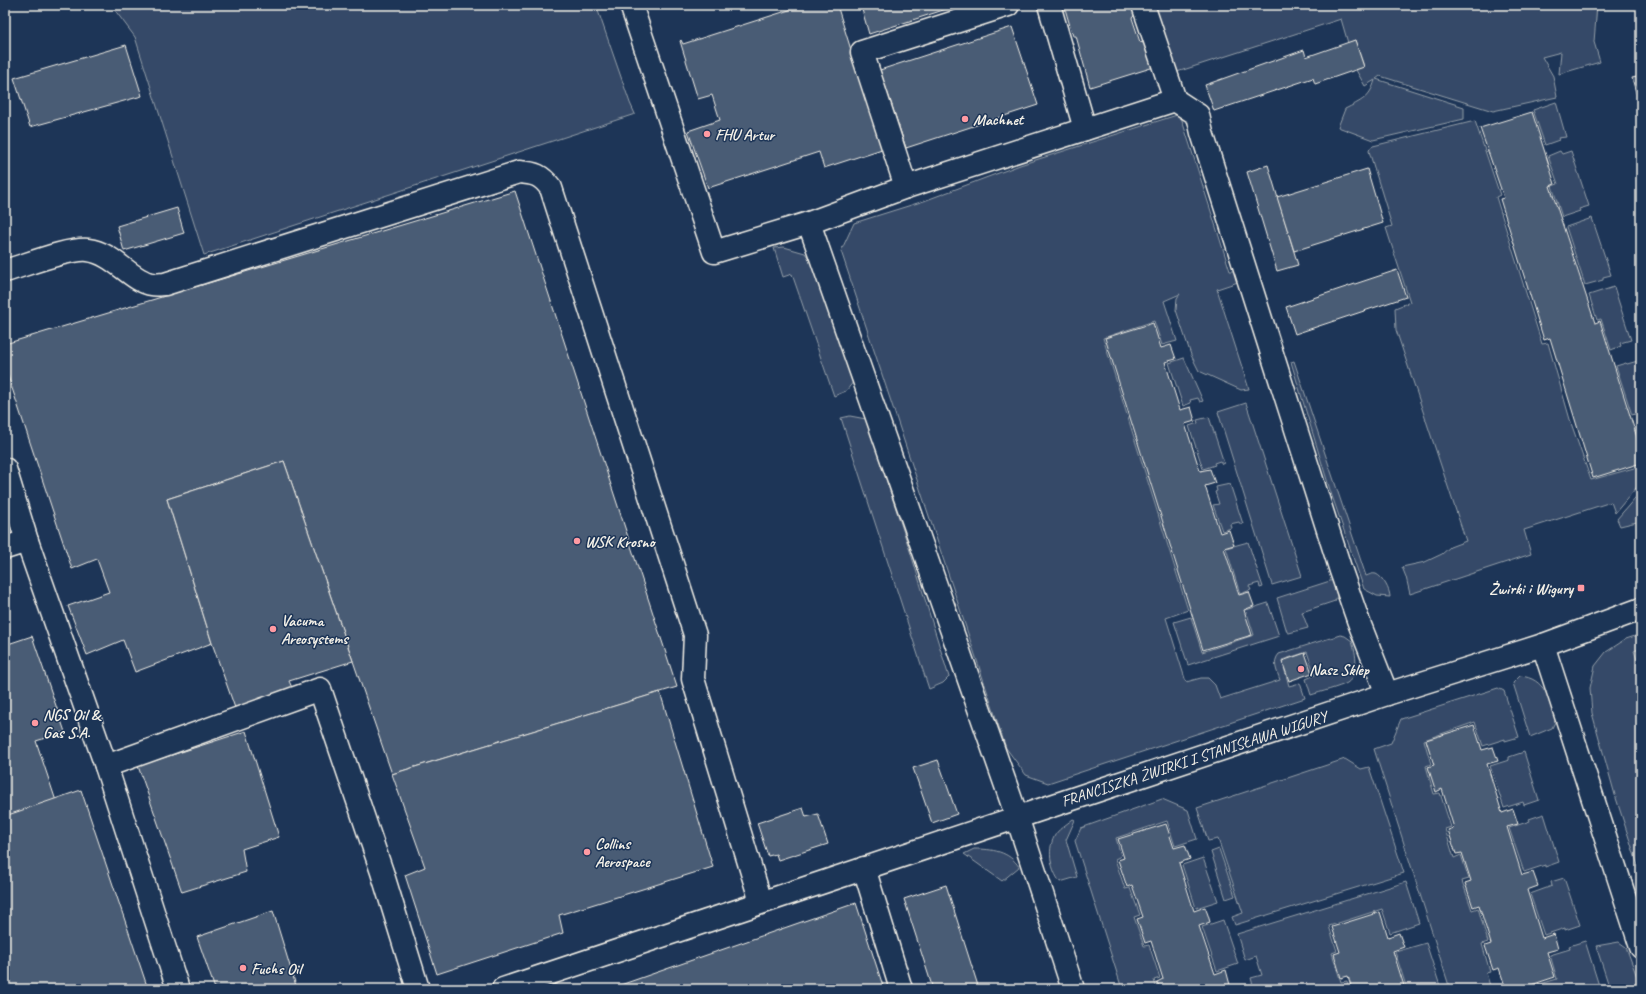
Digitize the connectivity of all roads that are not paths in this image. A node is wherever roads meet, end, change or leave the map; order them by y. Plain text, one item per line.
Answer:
1 (631, 5) edge
2 (1008, 5) edge
3 (1049, 5) edge
4 (1143, 5) edge
5 (1175, 100) junction
6 (1085, 129) junction
7 (906, 187) junction
8 (809, 223) junction
9 (5, 270) edge
10 (5, 469) edge
11 (27, 541) junction
12 (5, 548) edge
13 (1641, 609) edge
14 (1543, 645) junction
15 (1387, 694) junction
16 (106, 766) junction
17 (1017, 817) junction
18 (864, 868) junction
19 (761, 902) junction
20 (1641, 947) edge
21 (178, 989) edge
22 (418, 989) edge
23 (503, 989) edge
24 (902, 989) edge
25 (1073, 989) edge

1 - 8 street
2 - 7 street
3 - 6 street
4 - 5 street
5 - 6 street
5 - 15 street
6 - 7 street
7 - 8 street
8 - 17 street
9 - 19 street
10 - 11 street
11 - 12 street
11 - 16 street
13 - 14 street, FRANCISZKA ŻWIRKI I STANISŁAWA WIGURY
14 - 15 street, FRANCISZKA ŻWIRKI I STANISŁAWA WIGURY
14 - 20 street
15 - 17 street, FRANCISZKA ŻWIRKI I STANISŁAWA WIGURY
16 - 21 street
16 - 22 street
17 - 18 street, FRANCISZKA ŻWIRKI I STANISŁAWA WIGURY
17 - 25 street
18 - 19 street, FRANCISZKA ŻWIRKI I STANISŁAWA WIGURY
18 - 24 street
19 - 23 street, FRANCISZKA ŻWIRKI I STANISŁAWA WIGURY

